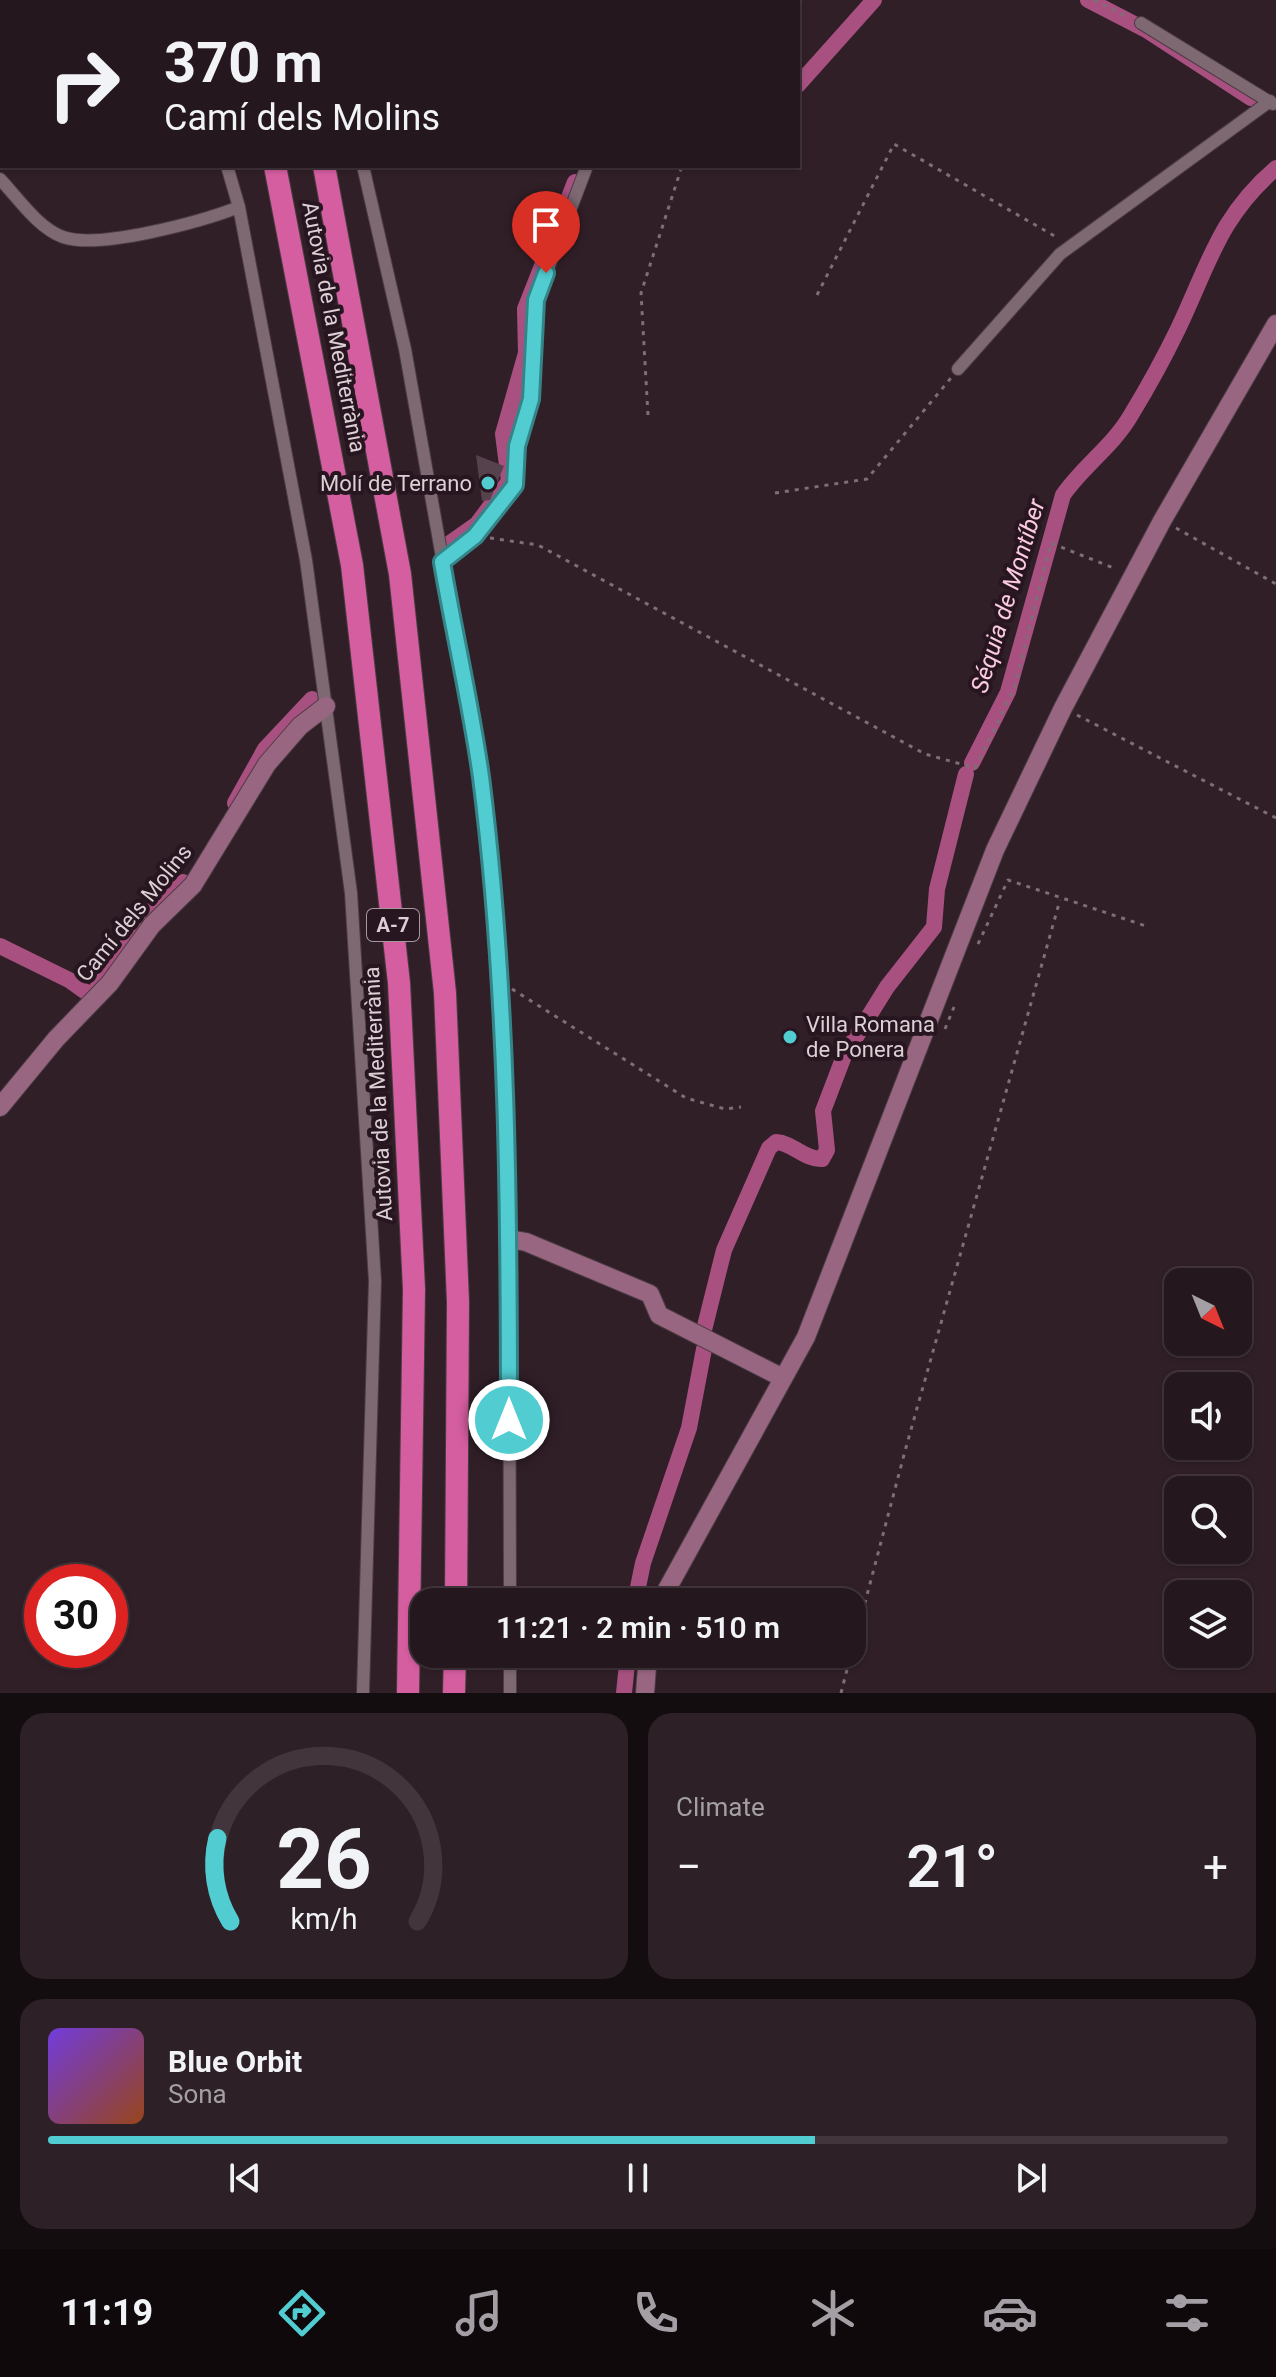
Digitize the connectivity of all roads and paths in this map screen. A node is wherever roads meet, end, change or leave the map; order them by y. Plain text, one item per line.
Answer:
1 (1094, 0) edge
2 (1141, 23) joint
3 (1273, 103) edge
4 (228, 168) edge
5 (275, 168) edge
6 (324, 168) edge
7 (363, 168) edge
8 (586, 168) edge
9 (681, 168) edge
10 (0, 179) edge
11 (239, 207) junction
12 (1072, 245) junction
13 (817, 295) dead end
14 (1276, 324) edge
15 (958, 369) joint
16 (648, 415) dead end
17 (775, 493) dead end
18 (1162, 521) junction
19 (475, 536) junction
20 (442, 562) junction
21 (1133, 576) junction
22 (1276, 584) edge
23 (326, 706) junction
24 (1063, 708) junction
25 (1276, 818) edge
26 (1060, 900) junction
27 (1146, 926) dead end
28 (975, 949) dead end
29 (498, 981) junction
30 (956, 1001) dead end
31 (945, 1029) dead end
32 (0, 1107) edge
33 (741, 1107) dead end
34 (509, 1239) junction
35 (783, 1378) junction
36 (456, 1588) edge
37 (510, 1588) edge
38 (668, 1588) edge
39 (866, 1600) edge
40 (455, 1668) edge
41 (510, 1668) edge
42 (647, 1668) edge
43 (848, 1668) edge
44 (363, 1693) edge
45 (408, 1693) edge
46 (454, 1693) edge
47 (510, 1693) edge
48 (645, 1693) edge
49 (841, 1693) edge

1 - 2 path
2 - 3 street
3 - 12 street
4 - 11 street
5 - 45 highway, Autovia de la Mediterrània / A-7
6 - 36 highway, Autovia de la Mediterrània / A-7
7 - 20 street
8 - 19 street
9 - 16 path
10 - 11 street
11 - 23 street
12 - 13 path
12 - 15 street
14 - 18 main road
15 - 17 path
18 - 21 main road
18 - 22 path
19 - 20 street
19 - 21 path
20 - 29 street
21 - 24 main road
23 - 32 main road, Camí dels Molins
23 - 44 street
24 - 25 path
24 - 35 main road
26 - 27 path
26 - 28 path
26 - 39 path
29 - 33 path
29 - 34 street
30 - 31 path
34 - 35 main road
34 - 37 street
35 - 38 main road
40 - 46 highway
41 - 47 street
42 - 48 main road
43 - 49 path

